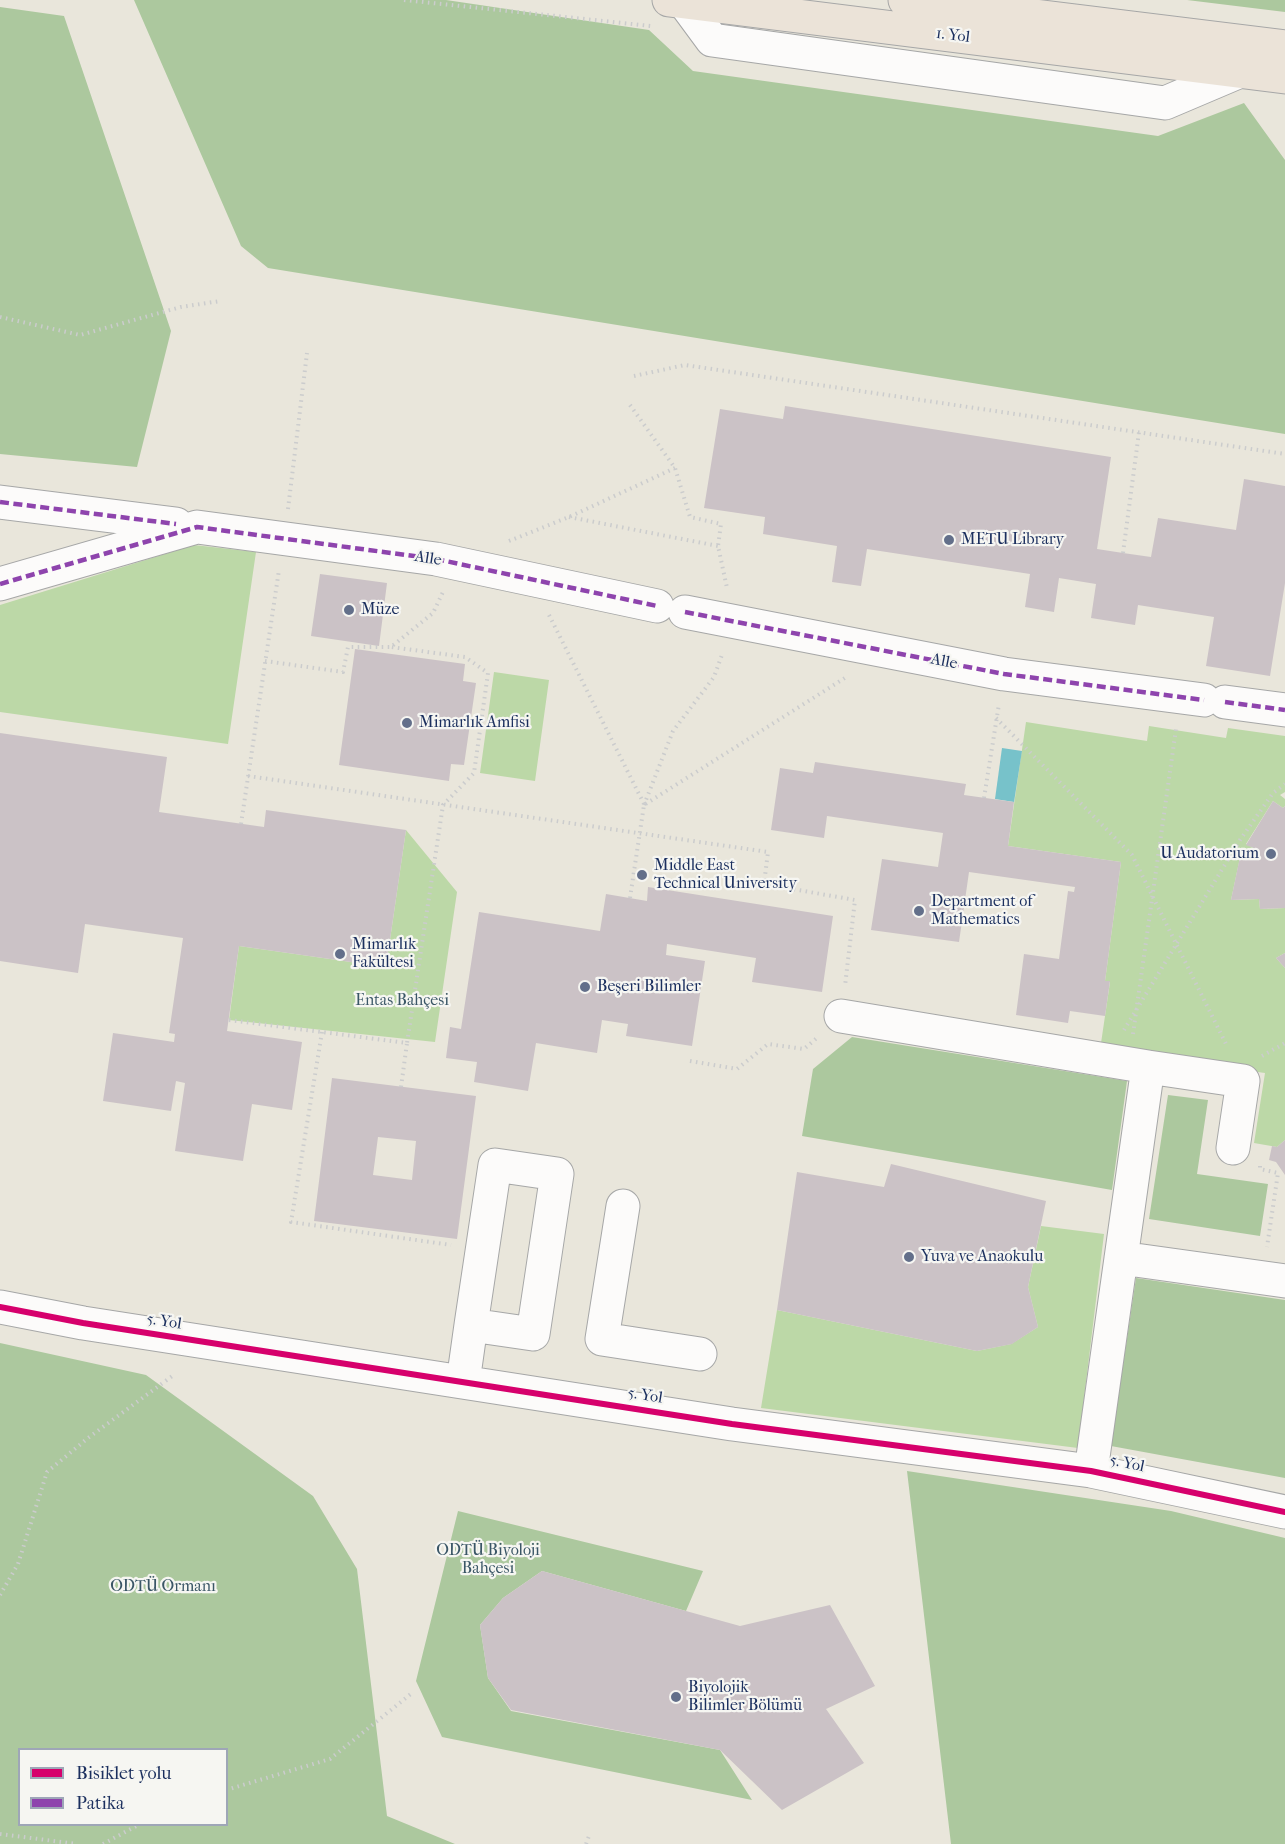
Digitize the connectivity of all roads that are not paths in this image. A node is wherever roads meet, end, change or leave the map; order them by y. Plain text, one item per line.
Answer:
1 (905, 0) edge
2 (671, 10) edge
3 (1285, 47) edge
4 (1239, 57) junction
5 (1285, 77) edge
6 (0, 502) edge
7 (188, 526) junction
8 (0, 584) edge
9 (1285, 710) edge
10 (841, 1016) road end
11 (1148, 1067) junction
12 (1233, 1148) dead end
13 (623, 1206) dead end
14 (1121, 1258) junction
15 (1285, 1281) edge
16 (0, 1307) edge
17 (471, 1325) junction
18 (700, 1354) dead end
19 (463, 1382) junction
20 (1091, 1471) junction
21 (1285, 1512) edge

1 - 4 main road, 1. Yol
2 - 4 main road, 1. Yol
3 - 4 main road, 1. Yol
4 - 5 main road, 1. Yol
6 - 7 street, Alle
7 - 8 street, Alle
7 - 9 street, Alle
10 - 11 street
11 - 12 street
11 - 14 street
13 - 18 street
14 - 15 street
14 - 20 street
16 - 19 street, 5. Yol
17 - 17 street
17 - 19 street
19 - 20 street, 5. Yol
20 - 21 street, 5. Yol

